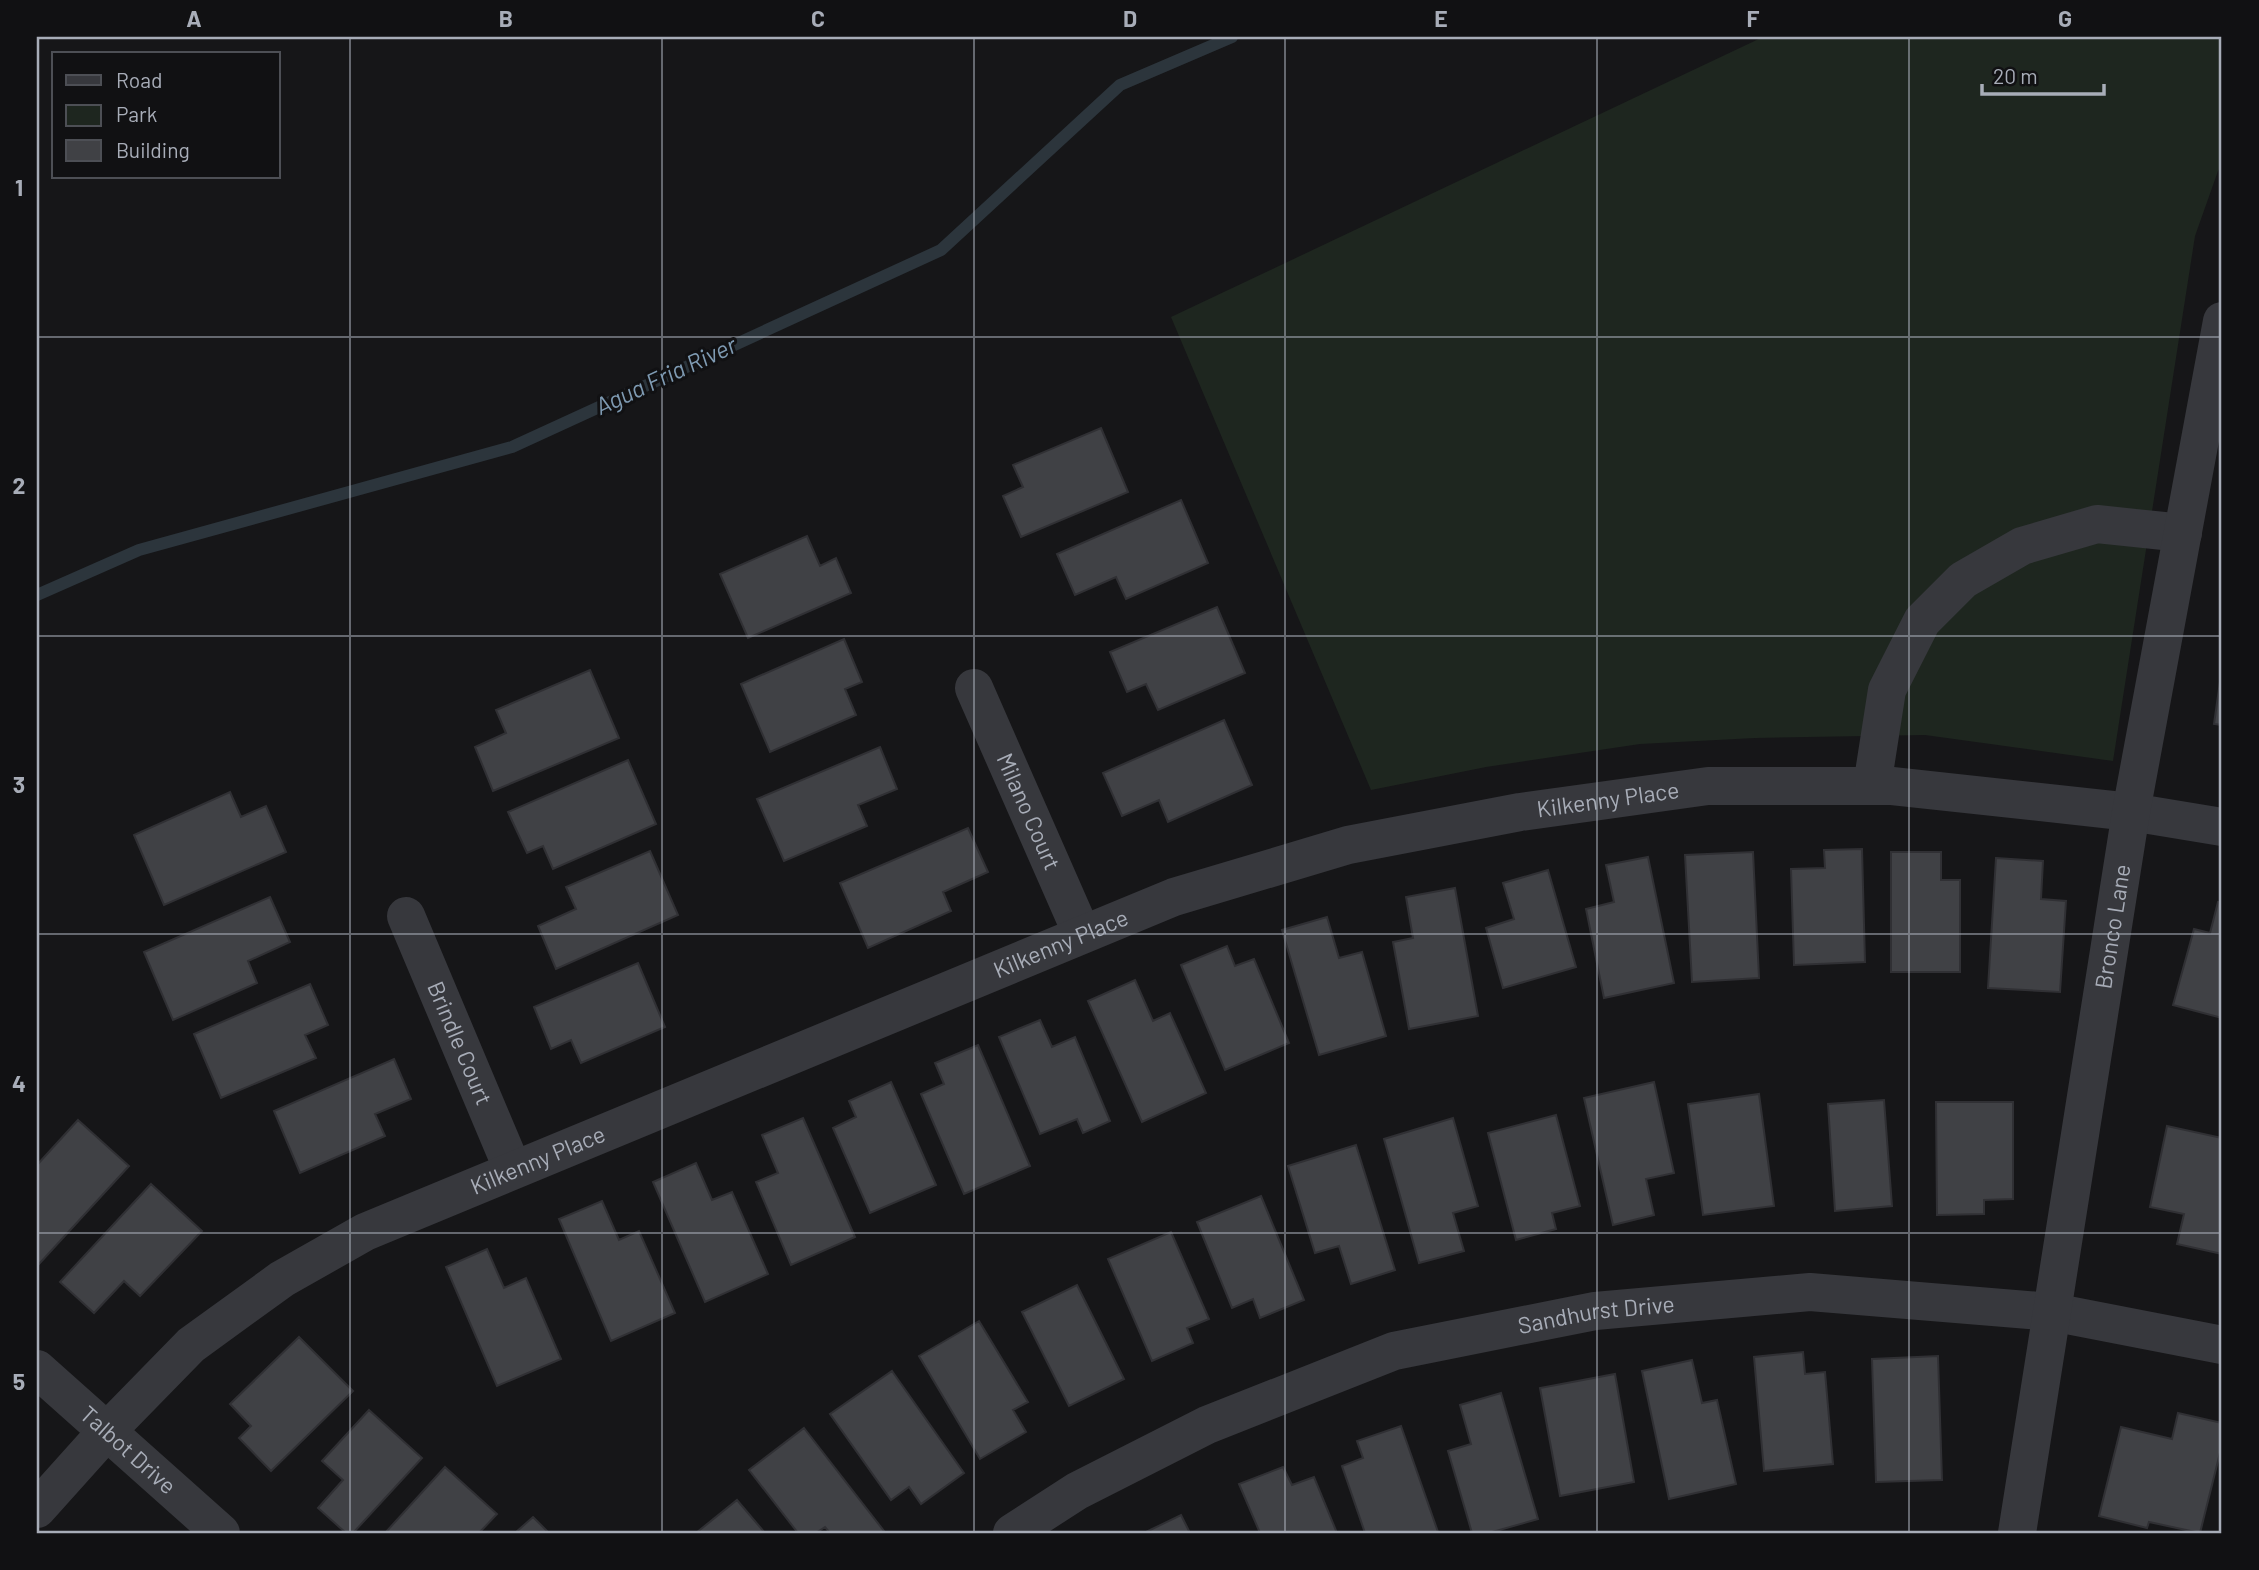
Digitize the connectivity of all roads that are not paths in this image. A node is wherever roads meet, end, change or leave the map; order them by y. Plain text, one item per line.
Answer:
1 (2222, 321) edge
2 (2183, 533) junction
3 (974, 688) dead end
4 (1872, 786) junction
5 (2131, 812) junction
6 (2222, 827) edge
7 (406, 916) dead end
8 (1082, 934) junction
9 (513, 1170) junction
10 (2052, 1312) junction
11 (2222, 1345) edge
12 (37, 1369) edge
13 (107, 1431) junction
14 (37, 1509) edge
15 (221, 1533) edge
16 (1012, 1533) edge
17 (2017, 1533) edge

1 - 2 street, Bronco Lane
2 - 4 street
2 - 5 street, Bronco Lane
3 - 8 street, Milano Court
4 - 5 street, Kilkenny Place
4 - 8 street, Kilkenny Place
5 - 6 street, Kilkenny Place
5 - 10 street, Bronco Lane
7 - 9 street, Brindle Court
8 - 9 street, Kilkenny Place
9 - 13 street, Kilkenny Place
10 - 11 street, Sandhurst Drive
10 - 16 street, Sandhurst Drive
10 - 17 street, Bronco Lane
12 - 13 street, Talbot Drive
13 - 14 street, Kilkenny Place
13 - 15 street, Talbot Drive

